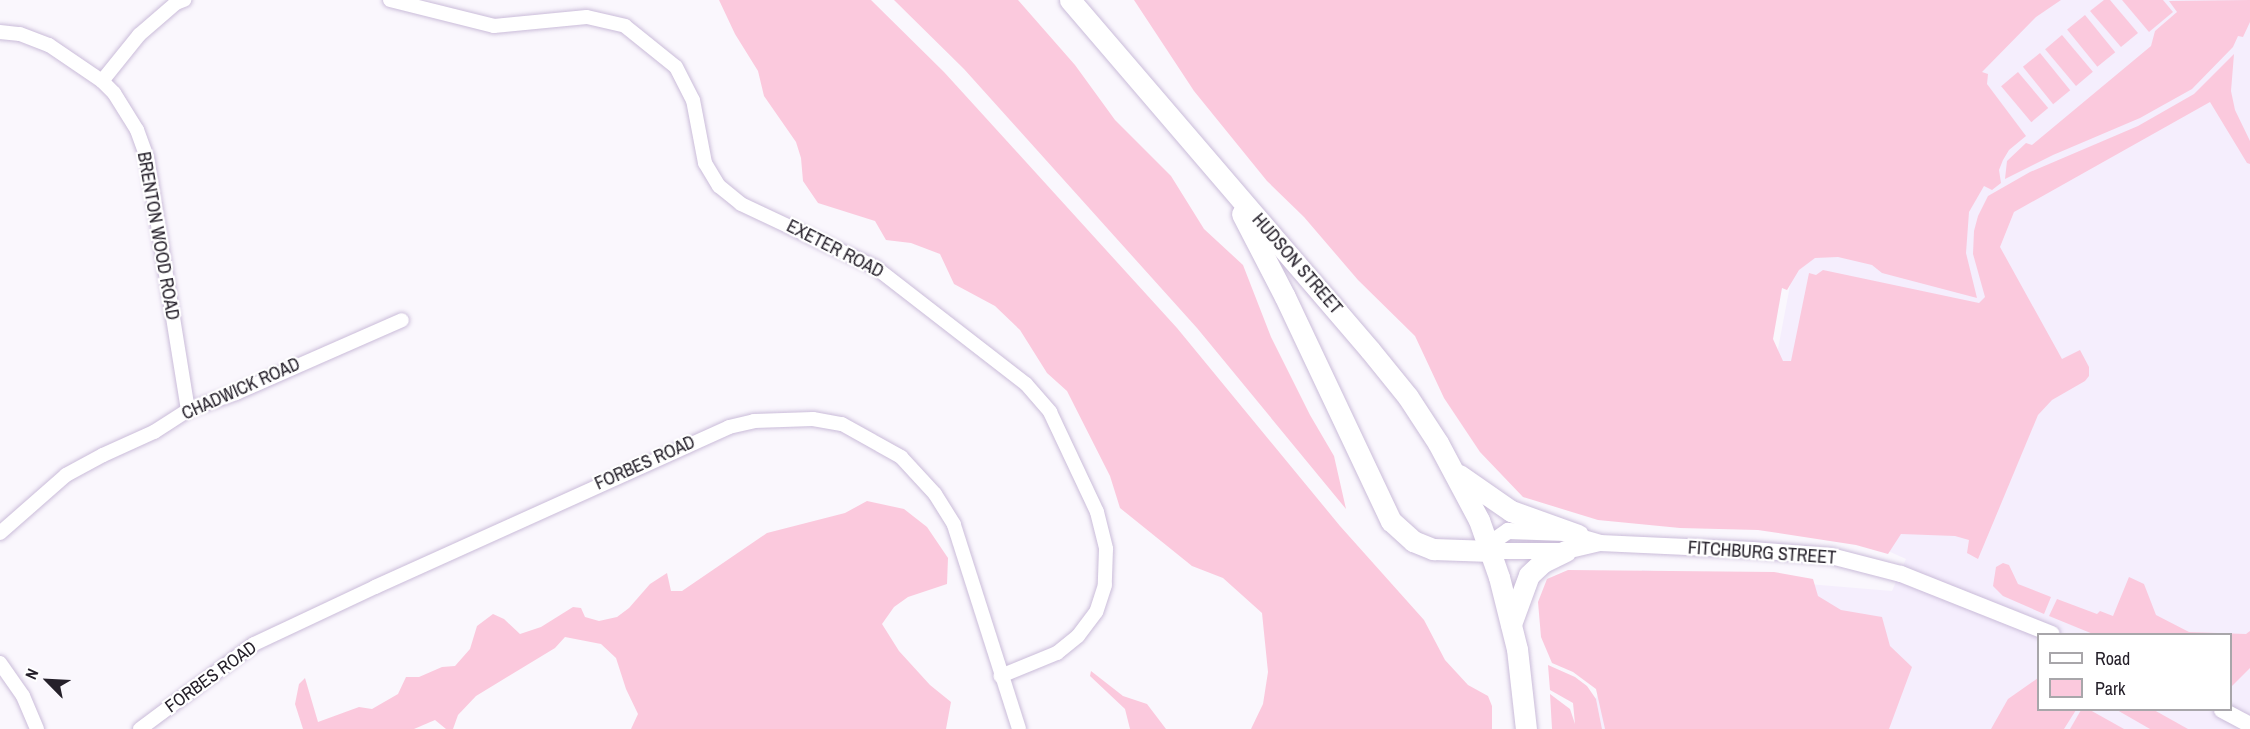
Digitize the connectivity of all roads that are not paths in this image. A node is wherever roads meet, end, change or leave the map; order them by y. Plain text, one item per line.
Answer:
1 (184, 0) edge
2 (390, 0) edge
3 (1070, 0) edge
4 (0, 32) edge
5 (102, 81) junction
6 (1204, 156) junction
7 (402, 320) dead end
8 (188, 410) junction
9 (1454, 471) junction
10 (0, 533) edge
11 (1572, 543) junction
12 (1491, 551) junction
13 (1511, 624) junction
14 (2050, 633) edge
15 (0, 663) edge
16 (1001, 676) junction
17 (2224, 711) edge
18 (2250, 725) edge
19 (37, 729) edge
20 (140, 729) edge
21 (1019, 729) edge
22 (1526, 729) edge

1 - 5 street
2 - 16 street, EXETER ROAD
3 - 6 main road, HUDSON STREET
4 - 5 street, BRENTON WOOD ROAD
5 - 8 street, BRENTON WOOD ROAD
6 - 9 main road, HUDSON STREET
6 - 12 main road
7 - 8 street, CHADWICK ROAD
8 - 10 street, CHADWICK ROAD
9 - 11 main road
9 - 12 main road, HUDSON STREET
11 - 12 street
11 - 13 main road
11 - 14 street, FITCHBURG STREET
12 - 13 main road, HUDSON STREET
13 - 22 main road, HUDSON STREET
15 - 19 street
16 - 20 street, FORBES ROAD
16 - 21 street, FORBES ROAD
17 - 18 street

